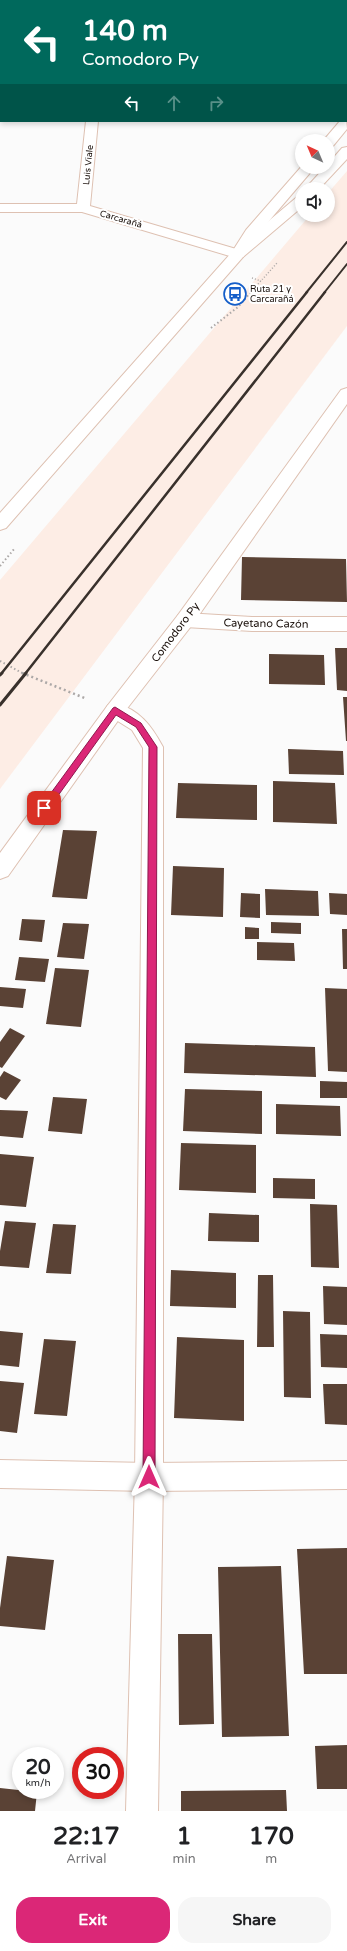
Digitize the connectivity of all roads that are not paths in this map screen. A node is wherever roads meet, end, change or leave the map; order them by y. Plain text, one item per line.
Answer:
1 (92, 122) edge
2 (346, 122) edge
3 (335, 135) edge
4 (347, 151) edge
5 (302, 174) edge
6 (318, 182) edge
7 (295, 206) edge
8 (0, 208) edge
9 (83, 208) junction
10 (238, 254) junction
11 (347, 393) edge
12 (0, 524) edge
13 (185, 620) junction
14 (347, 624) edge
15 (115, 710) junction
16 (0, 870) edge
17 (0, 1474) edge
18 (347, 1475) edge
19 (149, 1477) junction
20 (142, 1811) edge

1 - 9 street, Luis Viale
2 - 3 street
4 - 6 street
5 - 10 street
7 - 10 street
8 - 9 street, Carcarañá
9 - 10 street, Carcarañá
10 - 12 street
11 - 13 street, Comodoro Py
13 - 14 street, Cayetano Cazón
13 - 15 street, Comodoro Py
15 - 16 street, Comodoro Py
15 - 19 street
17 - 19 street
18 - 19 street
19 - 20 street

